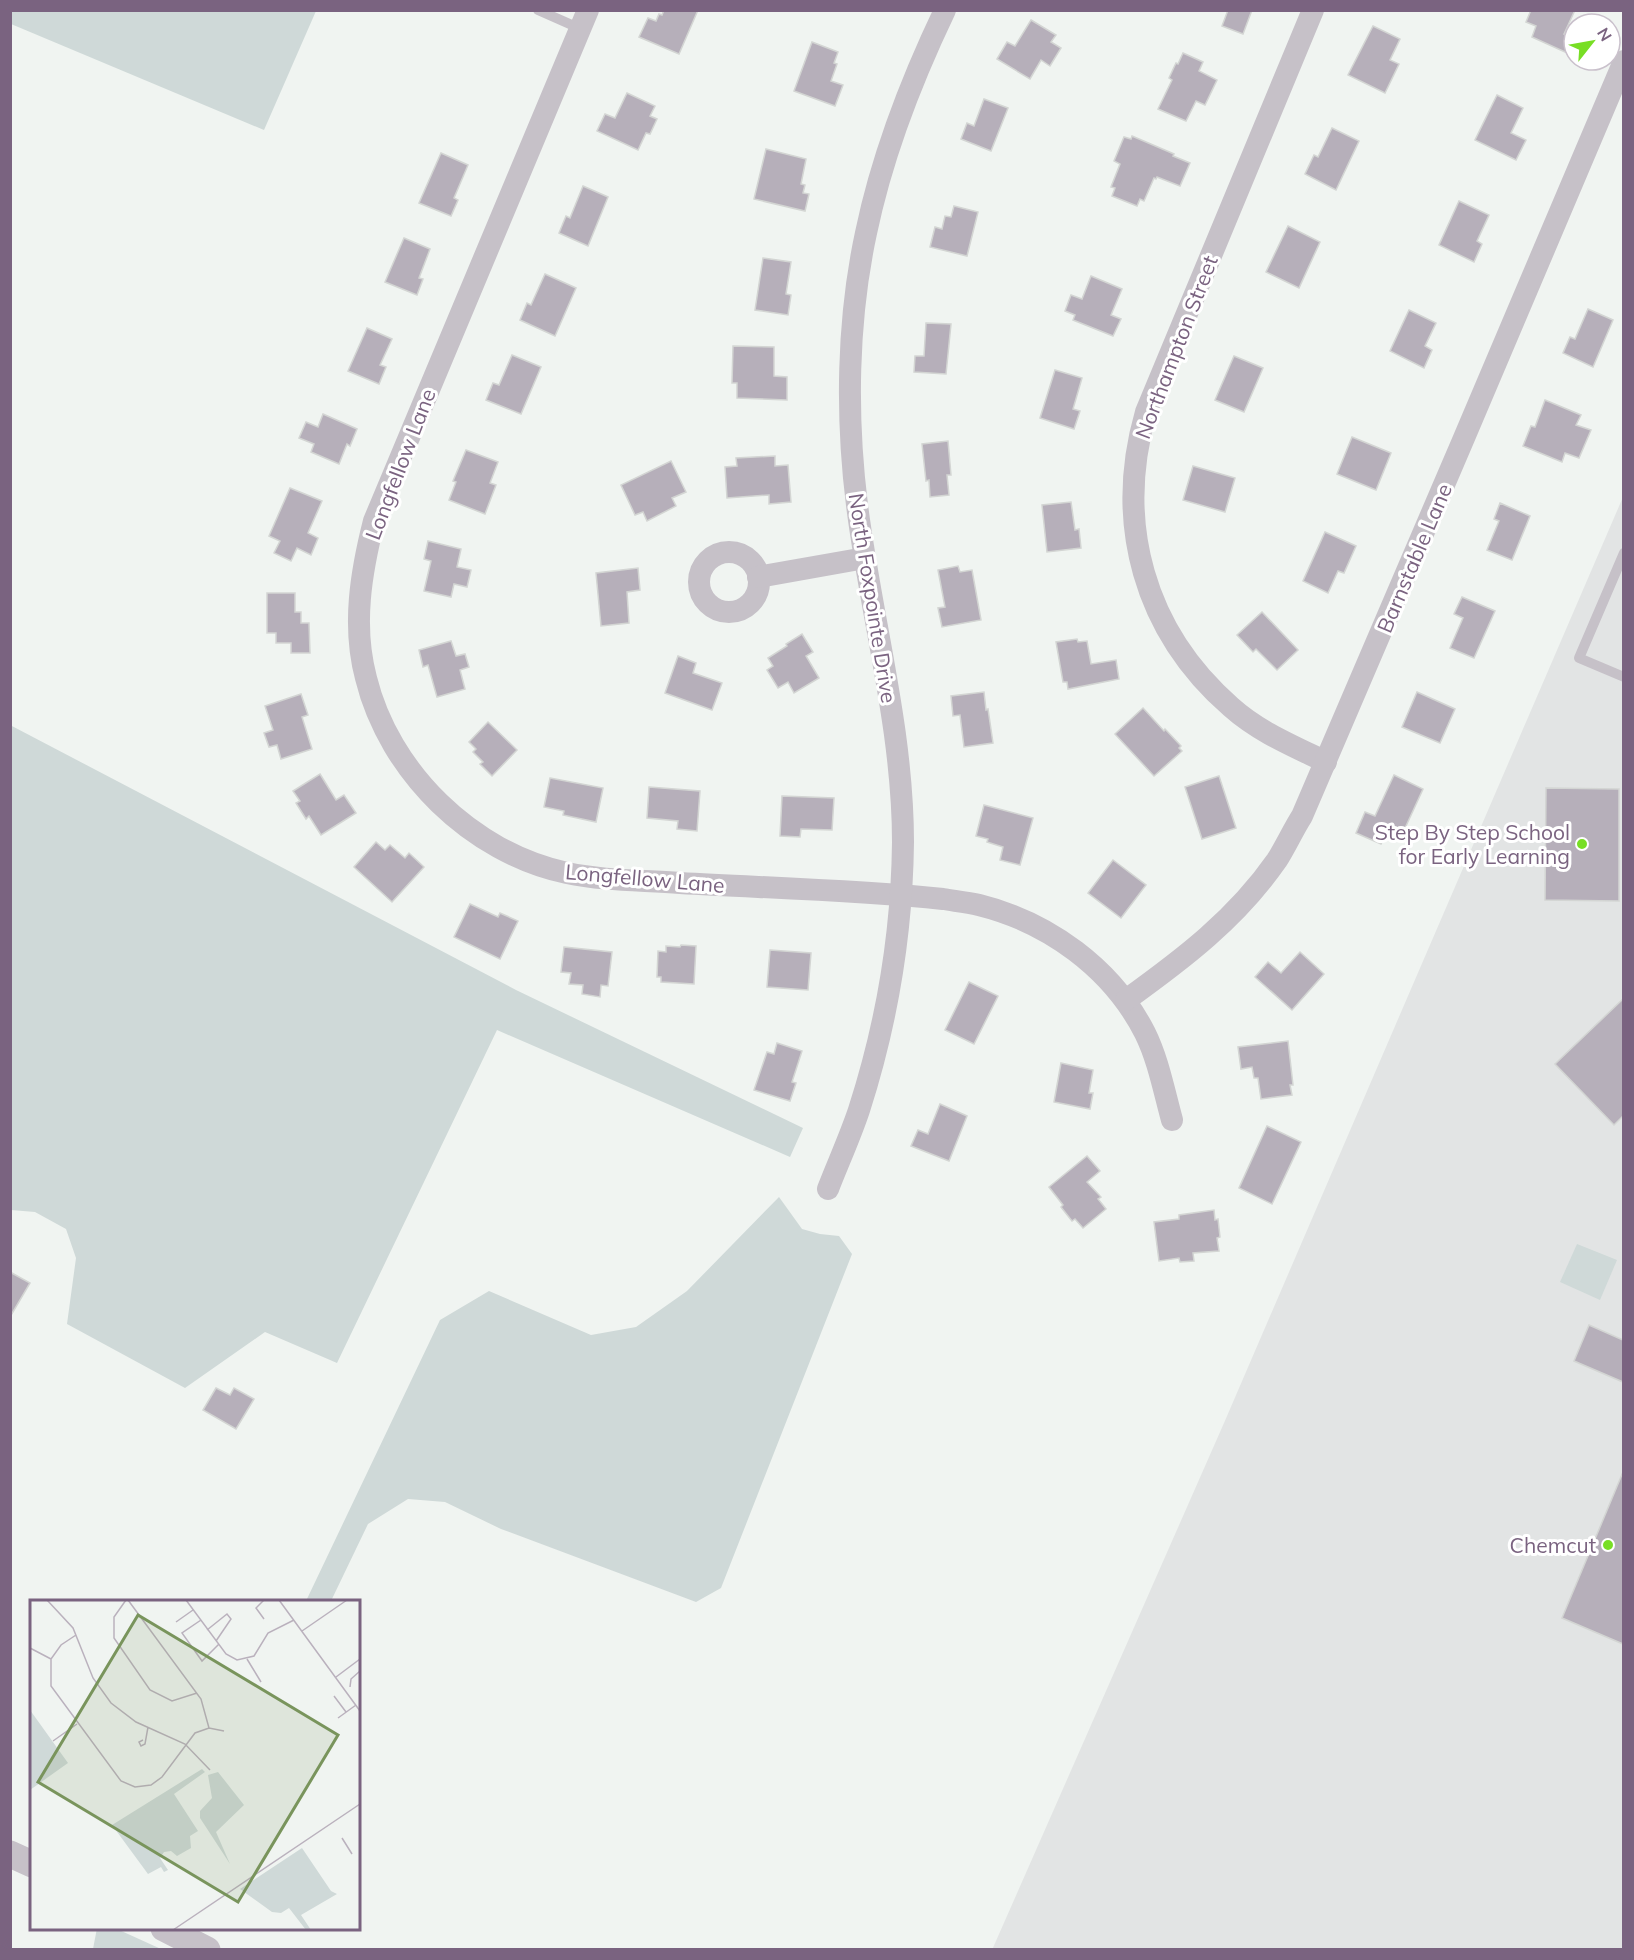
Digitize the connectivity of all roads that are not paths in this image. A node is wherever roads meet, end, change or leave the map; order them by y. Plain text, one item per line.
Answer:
1 (538, 10) edge
2 (945, 10) edge
3 (1313, 10) edge
4 (584, 20) edge
5 (1623, 61) edge
6 (1623, 553) edge
7 (865, 558) junction
8 (758, 578) dead end
9 (1623, 677) edge
10 (1326, 762) junction
11 (901, 896) junction
12 (1126, 1000) junction
13 (1172, 1120) dead end
14 (828, 1189) dead end
15 (10, 1854) edge
16 (30, 1863) edge
17 (166, 1930) edge
18 (207, 1950) edge

1 - 4 lane
2 - 7 street, North Foxpointe Drive
3 - 10 street, Northampton Street
4 - 11 street, Longfellow Lane
5 - 10 street, Barnstable Lane
6 - 9 lane
7 - 8 street
7 - 11 street, North Foxpointe Drive
10 - 12 street, Barnstable Lane
11 - 12 street, Longfellow Lane
11 - 14 street, North Foxpointe Drive
12 - 13 street, Longfellow Lane
15 - 16 street
17 - 18 street

